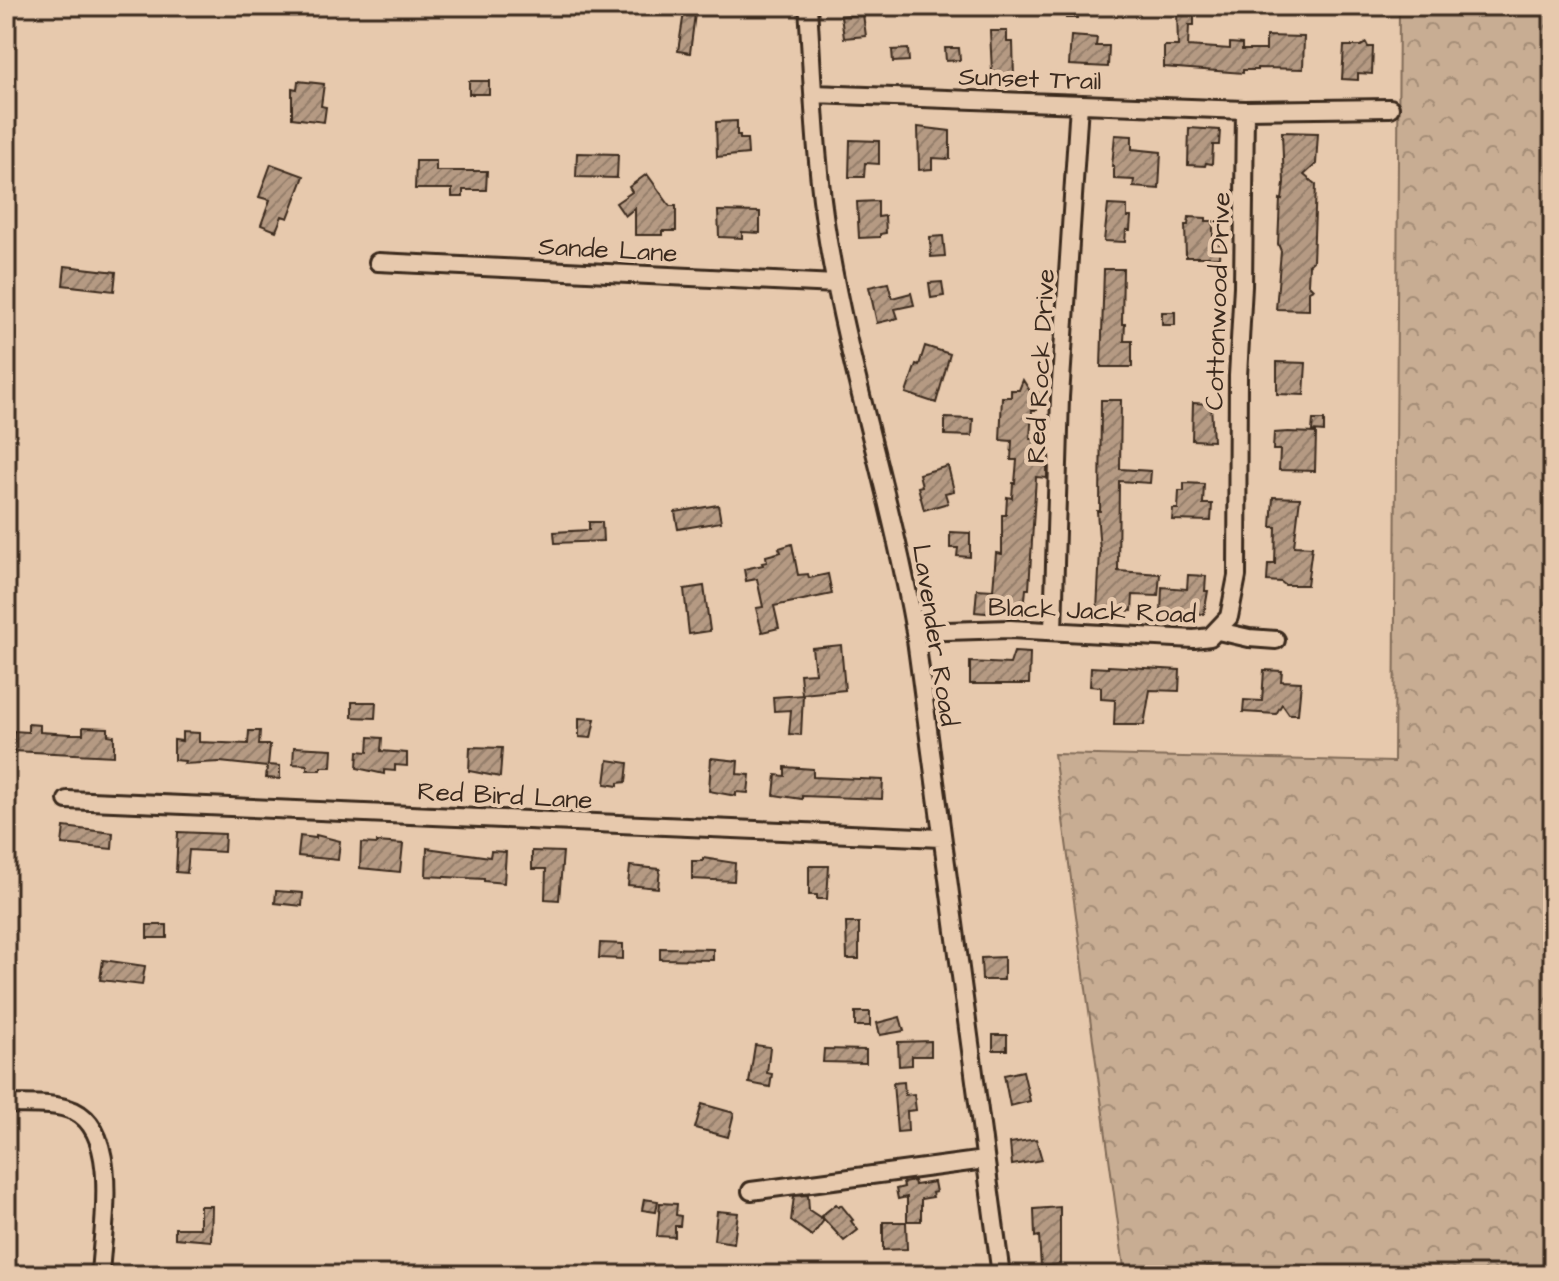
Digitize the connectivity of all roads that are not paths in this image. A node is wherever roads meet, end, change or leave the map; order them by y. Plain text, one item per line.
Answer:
1 (808, 6) edge
2 (814, 94) junction
3 (1079, 104) junction
4 (1390, 108) dead end
5 (1245, 110) junction
6 (378, 262) dead end
7 (836, 284) junction
8 (1238, 493) joint
9 (1053, 631) junction
10 (1218, 631) junction
11 (915, 632) junction
12 (1276, 640) dead end
13 (67, 800) dead end
14 (941, 838) junction
15 (6, 1104) edge
16 (985, 1160) junction
17 (751, 1191) dead end
18 (100, 1275) edge
19 (1001, 1275) edge

1 - 2 street, Lavender Road
2 - 3 street, Sunset Trail
2 - 7 street, Lavender Road
3 - 5 street, Sunset Trail
3 - 9 street, Red Rock Drive
4 - 5 street, Sunset Trail
5 - 8 street, Cottonwood Drive
6 - 7 street, Sande Lane
7 - 11 street, Lavender Road
8 - 10 street, Black Jack Road
9 - 10 street, Black Jack Road
9 - 11 street, Black Jack Road
10 - 12 street
11 - 14 street, Lavender Road
13 - 14 street, Red Bird Lane
14 - 16 street, Lavender Road
15 - 18 street
16 - 17 street
16 - 19 street, Lavender Road

